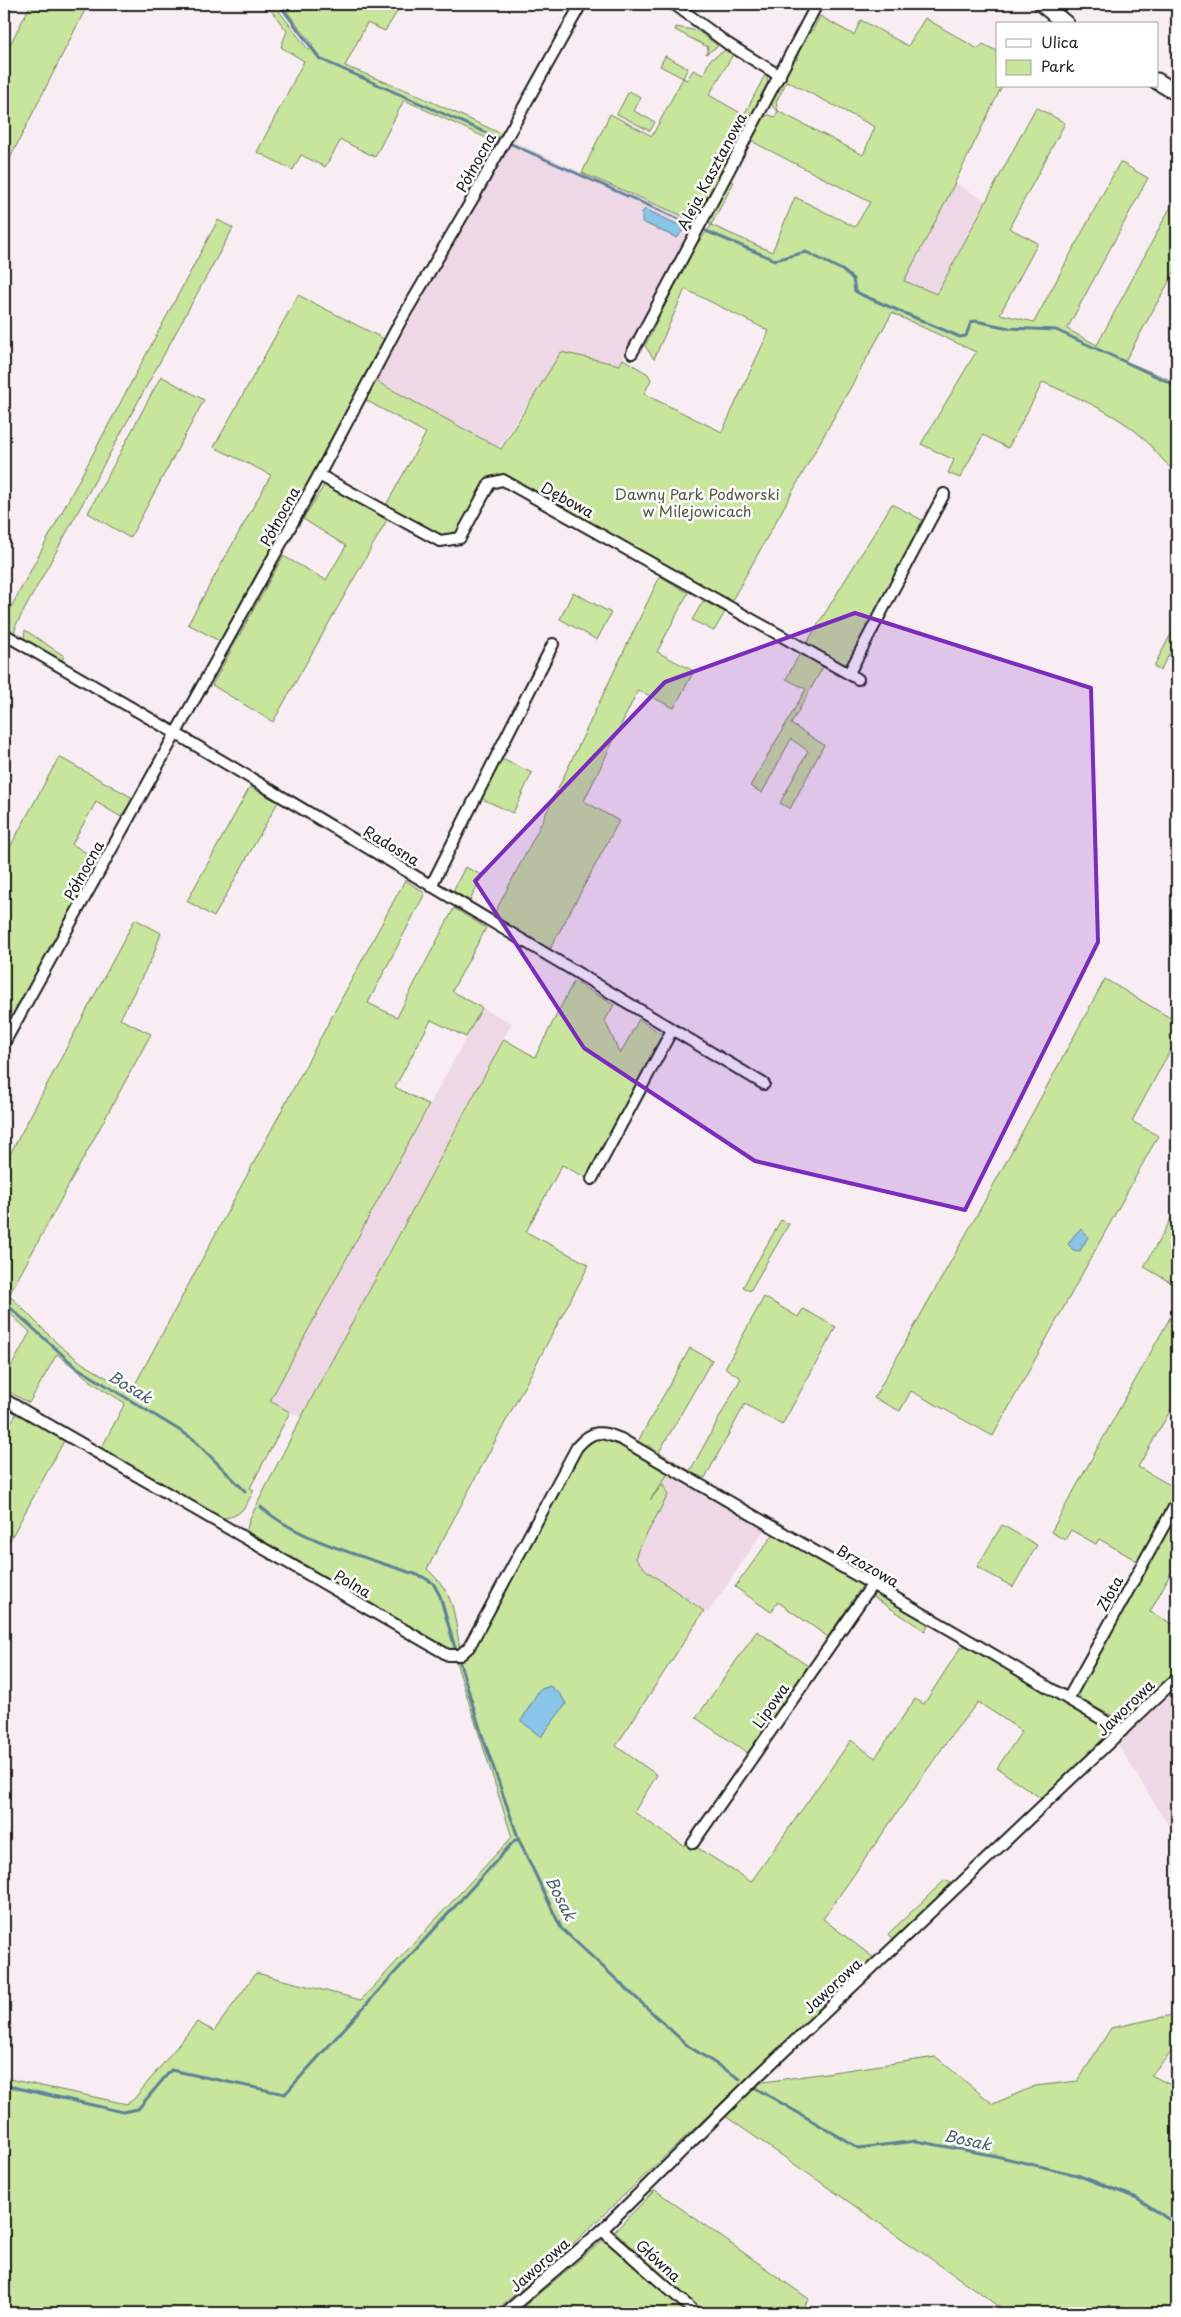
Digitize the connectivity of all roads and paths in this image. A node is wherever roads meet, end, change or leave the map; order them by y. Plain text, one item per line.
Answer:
1 (581, 4) edge
2 (674, 4) edge
3 (817, 4) edge
4 (1042, 4) edge
5 (1064, 22) edge
6 (780, 76) junction
7 (1158, 82) edge
8 (1177, 93) edge
9 (632, 353) dead end
10 (319, 475) junction
11 (944, 494) dead end
12 (4, 634) edge
13 (553, 644) dead end
14 (175, 733) junction
15 (431, 886) junction
16 (672, 1030) junction
17 (4, 1043) edge
18 (764, 1084) dead end
19 (592, 1179) dead end
20 (4, 1399) edge
21 (596, 1432) joint
22 (1177, 1502) edge
23 (872, 1585) junction
24 (1177, 1678) edge
25 (1068, 1699) junction
26 (1122, 1731) junction
27 (693, 1843) dead end
28 (602, 2230) junction
29 (505, 2313) edge
30 (696, 2313) edge

1 - 10 street, Północna
2 - 6 street
3 - 6 street, Aleja Kasztanowa
4 - 5 main road
6 - 9 street, Aleja Kasztanowa
7 - 8 main road
10 - 11 street, Dębowa
10 - 14 street, Północna
12 - 14 street, Radosna
13 - 15 street
14 - 15 street, Radosna
14 - 17 street, Północna
15 - 16 street, Radosna
16 - 18 street, Radosna
16 - 19 street
20 - 21 street, Polna
21 - 23 street, Brzozowa
22 - 25 street, Złota
23 - 25 street, Brzozowa
23 - 27 street, Lipowa
24 - 26 street, Jaworowa
25 - 26 street, Brzozowa
26 - 28 street, Jaworowa
28 - 29 street, Jaworowa
28 - 30 street, Główna

